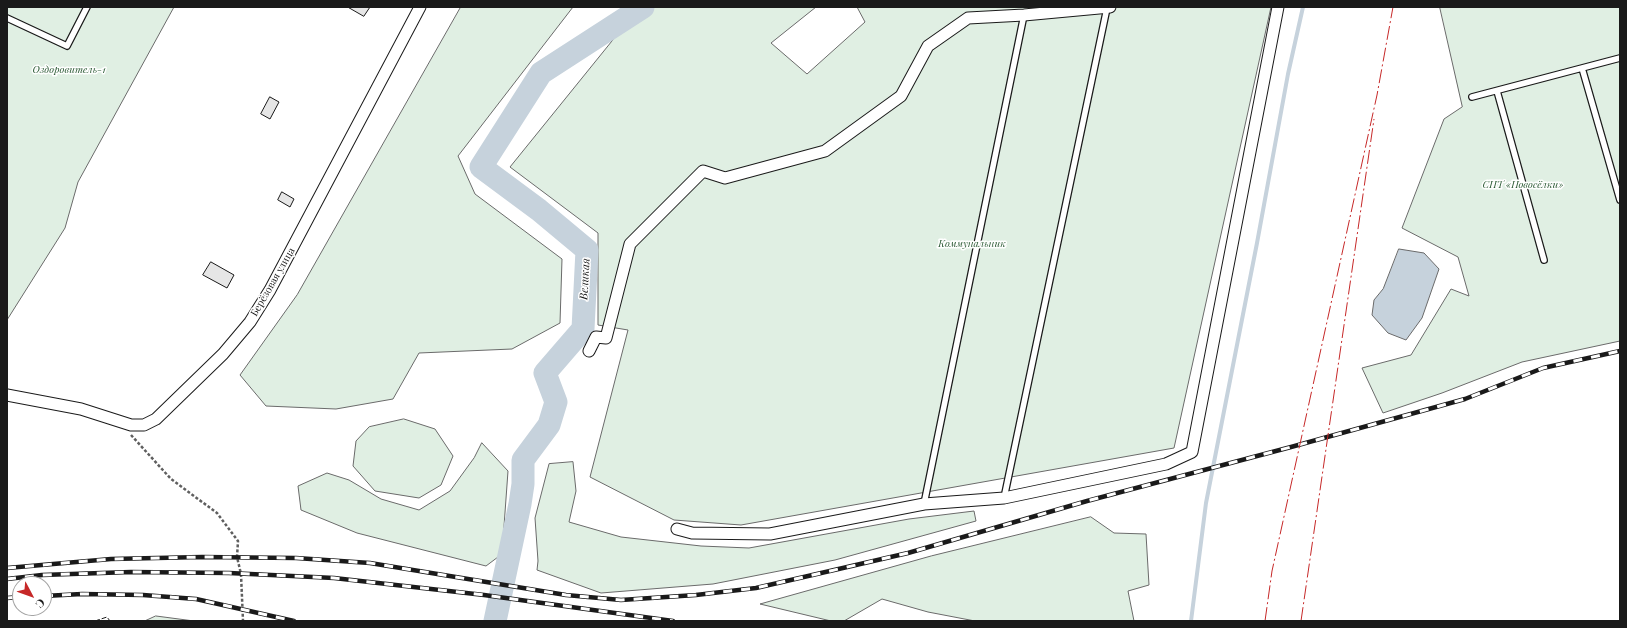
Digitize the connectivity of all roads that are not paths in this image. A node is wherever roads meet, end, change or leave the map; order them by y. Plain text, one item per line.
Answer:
1 (87, 7) edge
2 (420, 7) edge
3 (1108, 7) edge
4 (1278, 7) edge
5 (1024, 15) junction
6 (7, 18) edge
7 (1620, 58) edge
8 (1582, 68) junction
9 (1497, 91) junction
10 (1472, 97) dead end
11 (1620, 200) edge
12 (1544, 260) dead end
13 (588, 351) dead end
14 (7, 395) edge
15 (1004, 498) junction
16 (924, 504) junction
17 (677, 529) dead end

1 - 6 lane
2 - 14 street, Берёзовая улица
3 - 5 street
3 - 15 lane
4 - 15 street
5 - 13 street
5 - 16 lane
7 - 8 lane
8 - 9 lane
8 - 11 lane
9 - 10 lane
9 - 12 lane
15 - 16 street
16 - 17 street

